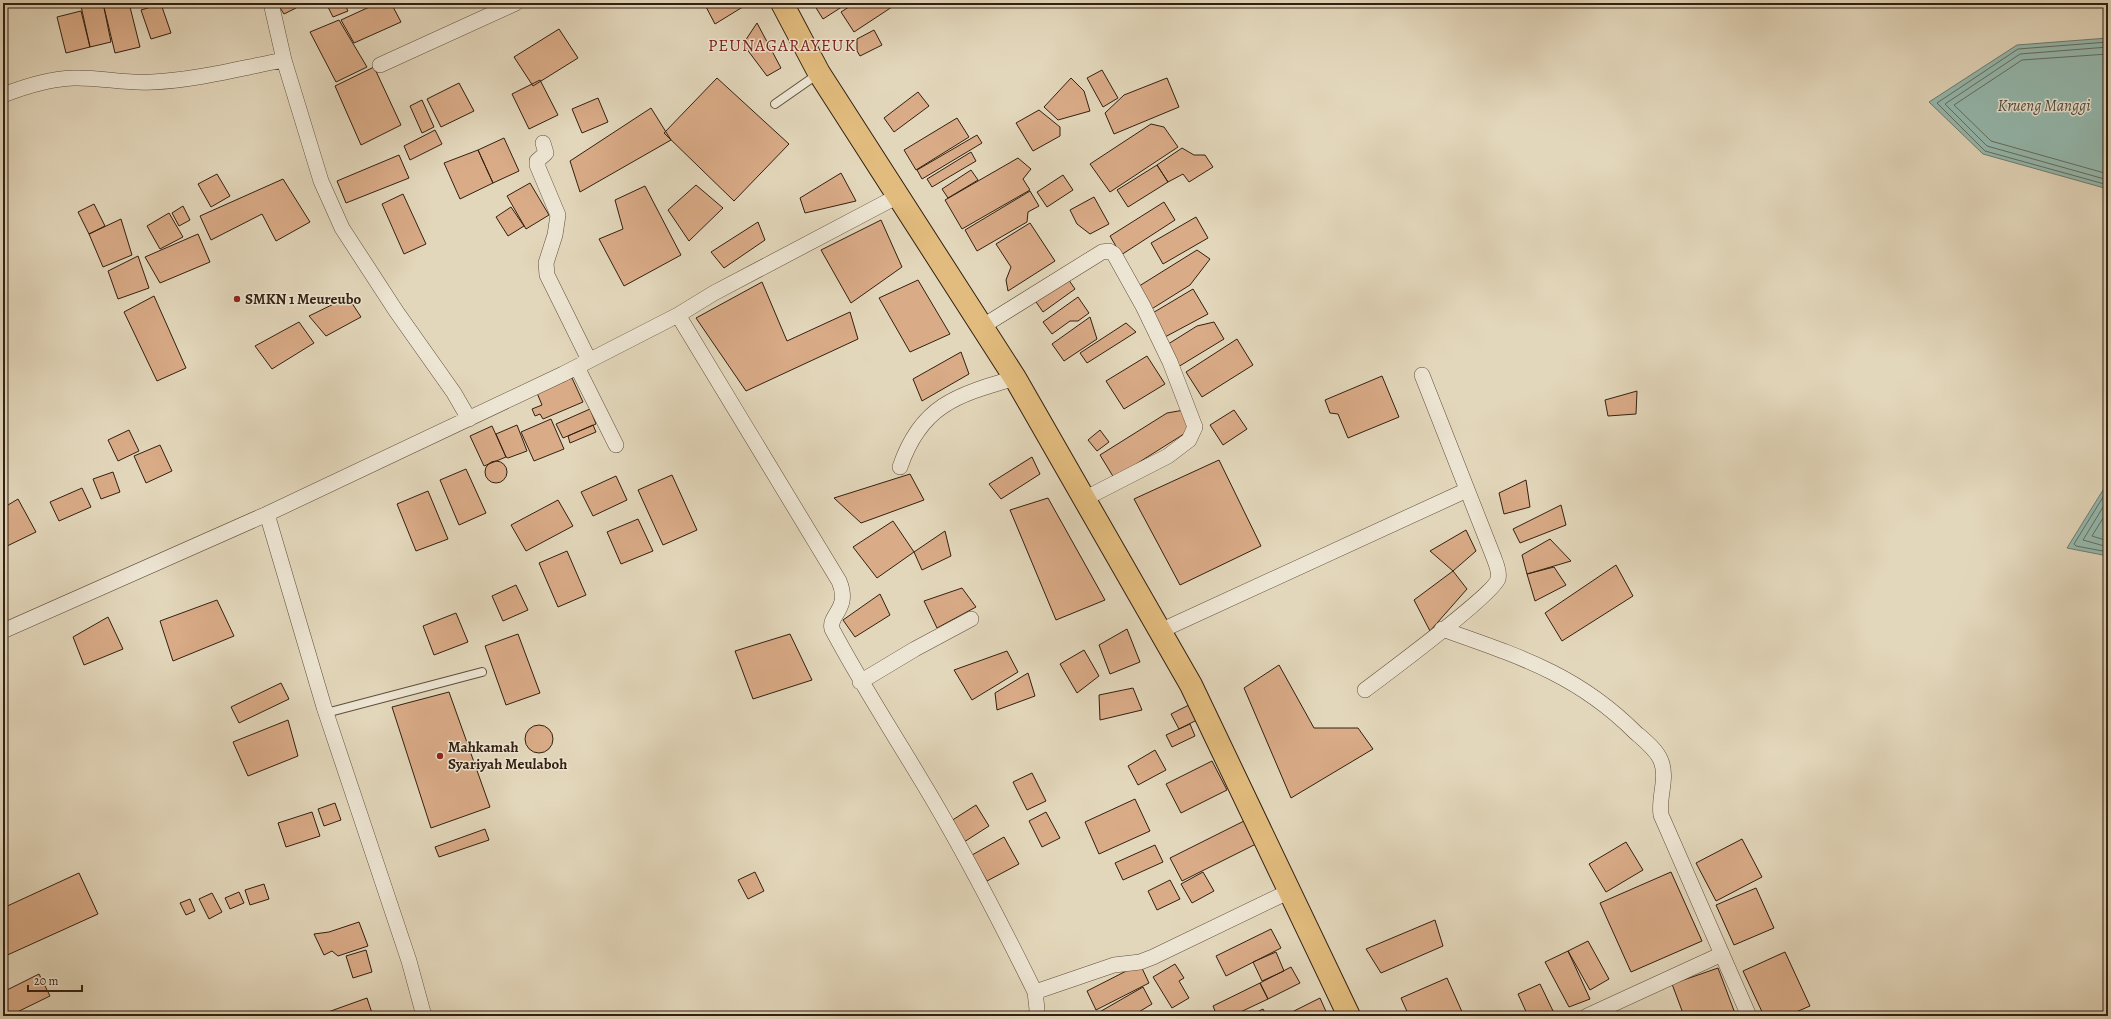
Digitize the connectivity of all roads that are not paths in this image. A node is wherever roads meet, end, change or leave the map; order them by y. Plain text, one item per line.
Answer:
1 (271, 3) edge
2 (516, 3) edge
3 (782, 3) edge
4 (284, 60) junction
5 (380, 65) dead end
6 (819, 73) junction
7 (3, 95) edge
8 (776, 104) dead end
9 (543, 143) dead end
10 (898, 196) junction
11 (678, 315) junction
12 (983, 326) junction
13 (584, 360) junction
14 (1422, 375) dead end
15 (1015, 378) junction
16 (467, 416) junction
17 (616, 445) dead end
18 (900, 467) dead end
19 (1467, 490) junction
20 (1084, 499) junction
21 (268, 514) junction
22 (971, 619) dead end
23 (1442, 629) junction
24 (3, 631) edge
25 (1160, 631) junction
26 (482, 672) dead end
27 (860, 682) junction
28 (1366, 690) dead end
29 (326, 713) junction
30 (1290, 891) junction
31 (1722, 954) junction
32 (1035, 992) junction
33 (424, 1016) edge
34 (1036, 1016) edge
35 (1348, 1016) edge
36 (1586, 1016) edge
37 (1749, 1016) edge

1 - 4 street
2 - 5 street
3 - 6 highway
4 - 7 street
4 - 16 street
6 - 8 lane
6 - 10 highway
9 - 13 street
10 - 11 street
10 - 12 highway
11 - 13 street
11 - 27 street
12 - 15 highway
12 - 20 street
13 - 16 street
13 - 17 street
14 - 19 street
15 - 18 street
15 - 20 highway
16 - 21 street
19 - 23 street
19 - 25 street
20 - 25 highway
21 - 24 street
21 - 29 street
22 - 27 street
23 - 28 street
23 - 31 street
25 - 30 highway
26 - 29 lane
27 - 32 street
29 - 33 street
30 - 32 street
30 - 35 highway
31 - 36 street
31 - 37 street
32 - 34 street

